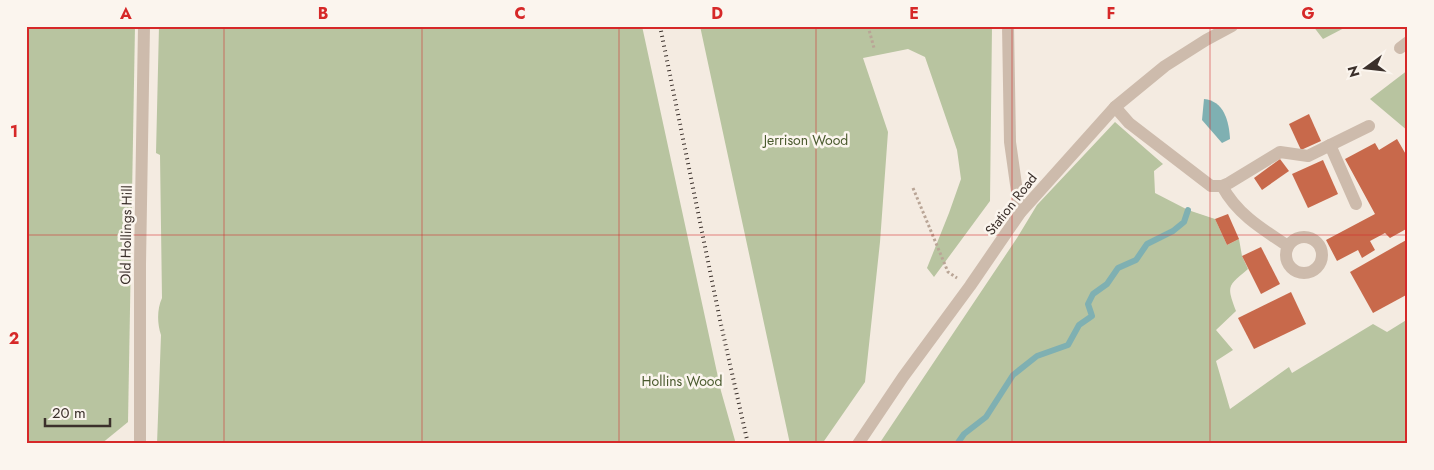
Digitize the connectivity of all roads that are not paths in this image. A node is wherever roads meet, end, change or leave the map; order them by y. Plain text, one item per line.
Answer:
1 (144, 26) edge
2 (1008, 26) edge
3 (1232, 26) edge
4 (1115, 107) junction
5 (1369, 126) dead end
6 (1330, 145) junction
7 (1222, 186) junction
8 (1356, 204) dead end
9 (1020, 213) junction
10 (1288, 246) dead end
11 (140, 444) edge
12 (858, 444) edge

1 - 11 street, Old Hollings Hill
2 - 9 street
3 - 4 street, Station Road
4 - 7 street
4 - 9 street, Station Road
5 - 6 street
6 - 7 street
6 - 8 street
7 - 10 street
9 - 12 street, Station Road

